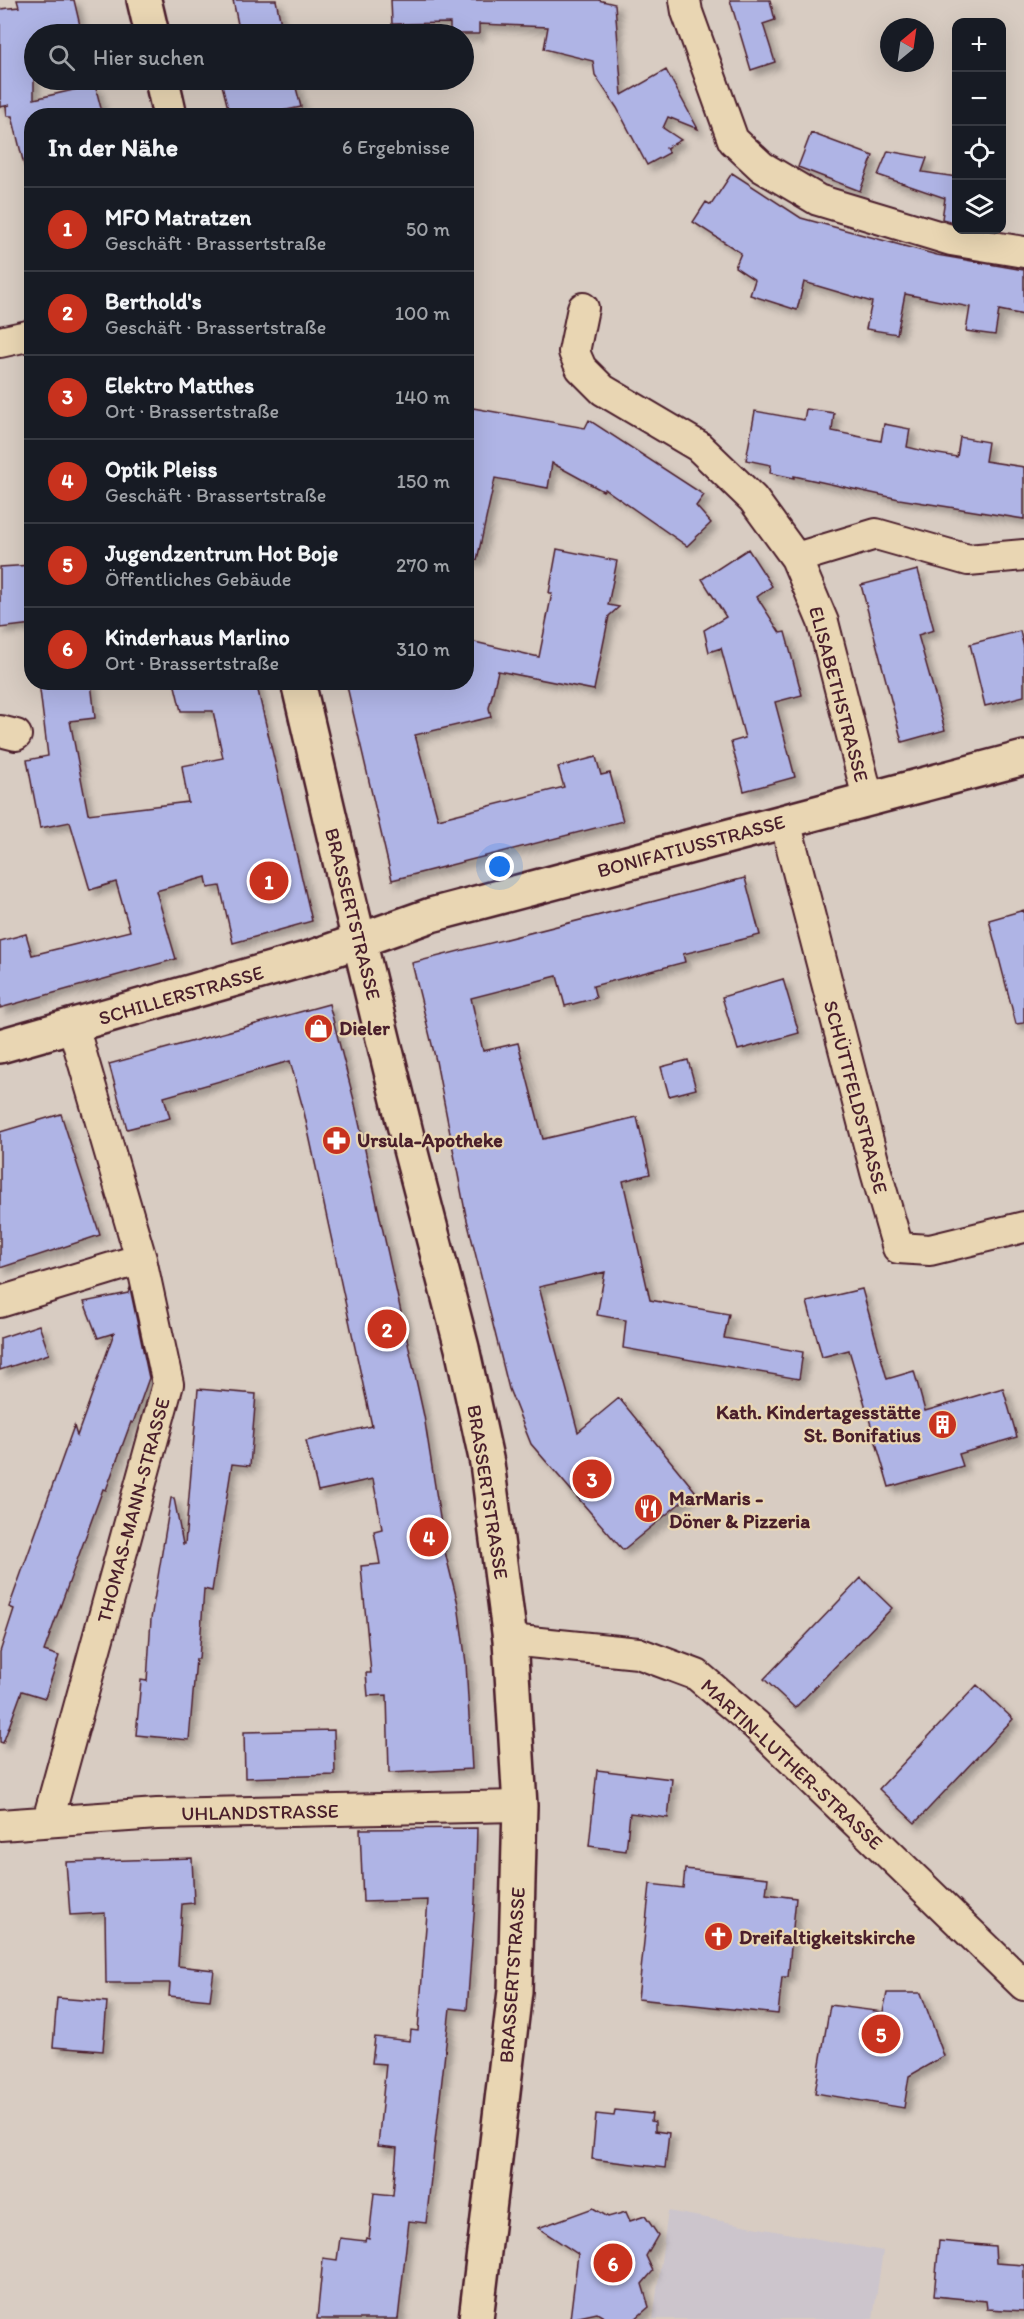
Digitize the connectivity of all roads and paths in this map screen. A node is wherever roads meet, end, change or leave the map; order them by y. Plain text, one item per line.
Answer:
1 (144, 0) edge
2 (685, 0) edge
3 (150, 24) edge
4 (164, 90) edge
5 (168, 108) edge
6 (1024, 252) edge
7 (583, 308) dead end
8 (24, 337) edge
9 (0, 342) edge
10 (1024, 555) edge
11 (796, 558) junction
12 (300, 690) edge
13 (1024, 758) edge
14 (868, 798) junction
15 (785, 821) junction
16 (360, 940) junction
17 (73, 1026) junction
18 (0, 1046) edge
19 (1024, 1227) edge
20 (141, 1259) junction
21 (0, 1302) edge
22 (510, 1640) junction
23 (520, 1806) junction
24 (48, 1820) junction
25 (0, 1825) edge
26 (1024, 1985) edge
27 (476, 2319) edge

1 - 3 main road
2 - 6 street
4 - 5 main road
7 - 11 street, ELISABETHSTRASSE
8 - 9 street
10 - 11 street
11 - 14 street, ELISABETHSTRASSE
12 - 16 main road, BRASSERTSTRASSE
13 - 14 main road, BONIFATIUSSTRASSE
14 - 15 main road, BONIFATIUSSTRASSE
15 - 16 main road, BONIFATIUSSTRASSE
15 - 19 street, SCHÜTTFELDSTRASSE
16 - 17 main road, SCHILLERSTRASSE
16 - 22 main road, BRASSERTSTRASSE
17 - 18 main road, SCHILLERSTRASSE
17 - 20 street, THOMAS-MANN-STRASSE
20 - 21 street
20 - 24 street, THOMAS-MANN-STRASSE
22 - 23 main road, BRASSERTSTRASSE
22 - 26 street, MARTIN-LUTHER-STRASSE
23 - 24 street, UHLANDSTRASSE
23 - 27 main road, BRASSERTSTRASSE
24 - 25 street, UHLANDSTRASSE

